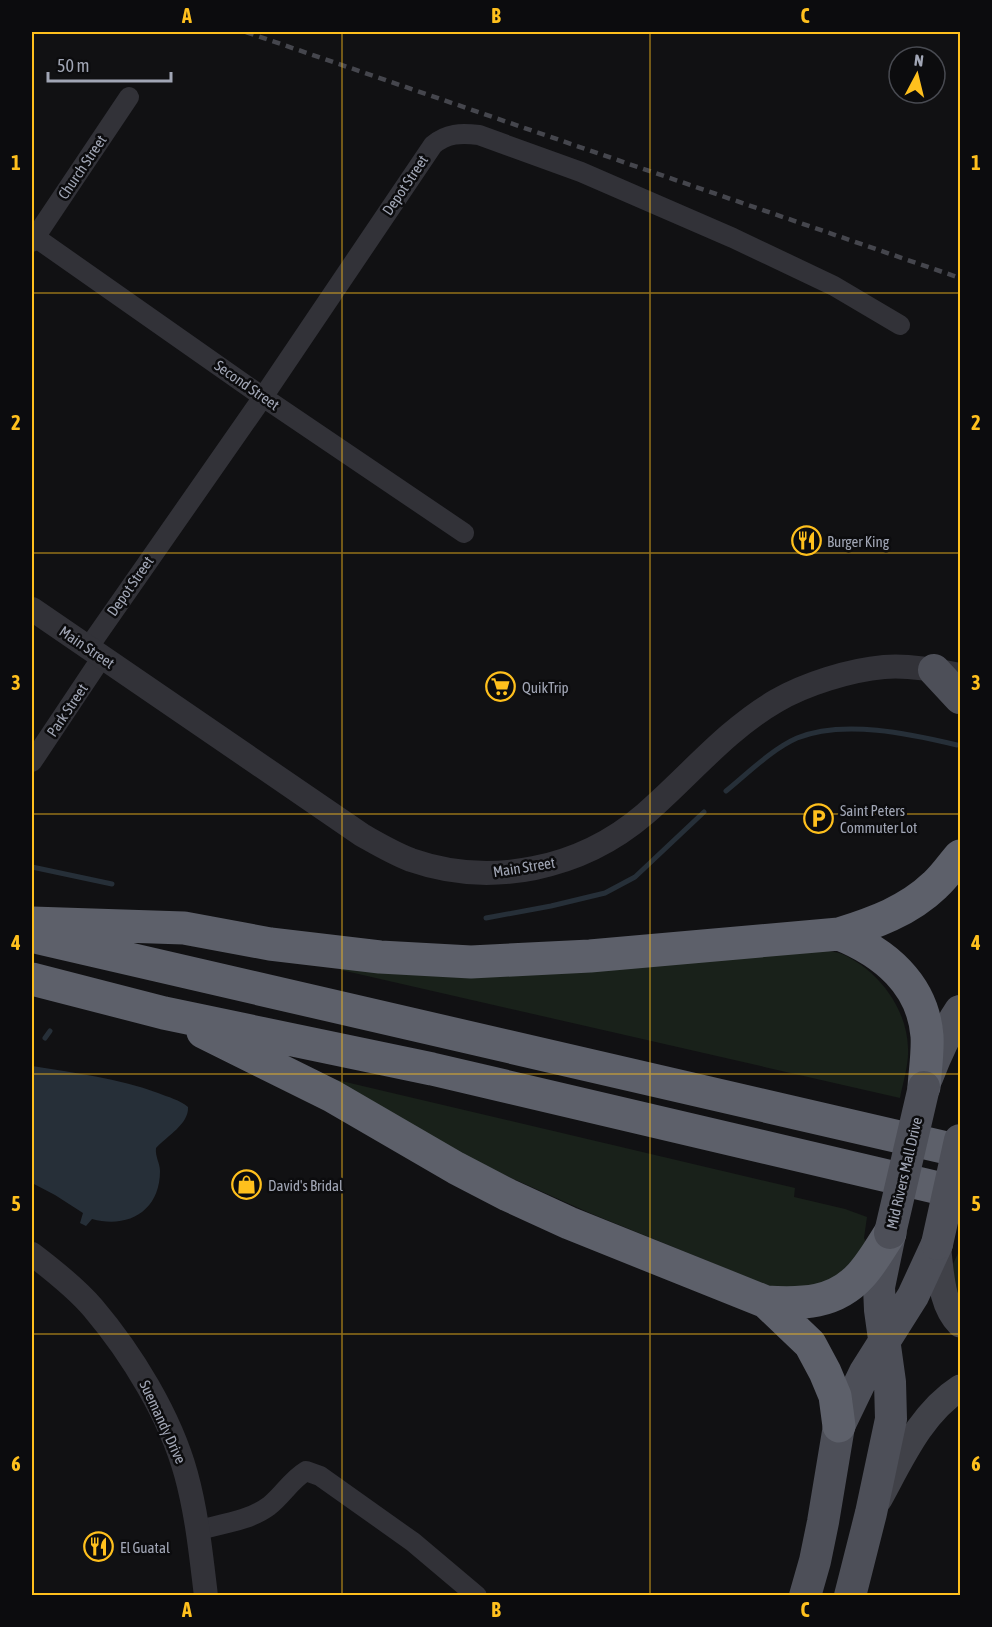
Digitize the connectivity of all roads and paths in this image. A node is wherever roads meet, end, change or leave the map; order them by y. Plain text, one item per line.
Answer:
1 (129, 97) dead end
2 (33, 238) edge
3 (900, 325) dead end
4 (262, 397) junction
5 (464, 532) dead end
6 (32, 609) edge
7 (95, 652) junction
8 (952, 669) edge
9 (960, 698) edge
10 (32, 762) edge
11 (960, 856) edge
12 (32, 923) edge
13 (838, 934) junction
14 (32, 936) edge
15 (32, 979) edge
16 (960, 1011) edge
17 (164, 1012) junction
18 (924, 1087) junction
19 (960, 1140) edge
20 (960, 1151) edge
21 (912, 1182) junction
22 (960, 1193) edge
23 (960, 1206) edge
24 (890, 1233) junction
25 (937, 1244) junction
26 (32, 1254) edge
27 (766, 1302) junction
28 (960, 1324) edge
29 (885, 1342) junction
30 (960, 1388) edge
31 (838, 1426) junction
32 (871, 1513) junction
33 (198, 1530) junction
34 (206, 1596) edge
35 (477, 1596) edge
36 (805, 1596) edge
37 (850, 1596) edge

1 - 2 street, Church Street
2 - 4 street, Second Street
3 - 4 street, Depot Street
4 - 5 street, Second Street
4 - 7 street, Depot Street
6 - 7 street, Main Street
7 - 8 street, Main Street
7 - 10 street, Park Street
8 - 9 main road
11 - 13 highway
12 - 13 highway
13 - 18 highway
14 - 20 highway
15 - 17 highway
16 - 18 main road, Mid Rivers Mall Drive
17 - 21 highway
17 - 27 highway
18 - 24 main road, Mid Rivers Mall Drive, bridge
19 - 25 main road, bridge
21 - 22 highway
21 - 23 highway
24 - 27 highway
24 - 29 main road, Mid Rivers Mall Drive
25 - 28 main road
25 - 29 main road
26 - 33 street, Suemandy Drive
27 - 31 highway
29 - 31 main road
29 - 32 main road, Mid Rivers Mall Drive
30 - 32 main road
31 - 36 main road
32 - 37 main road, Mid Rivers Mall Drive
33 - 34 street, Suemandy Drive
33 - 35 street

